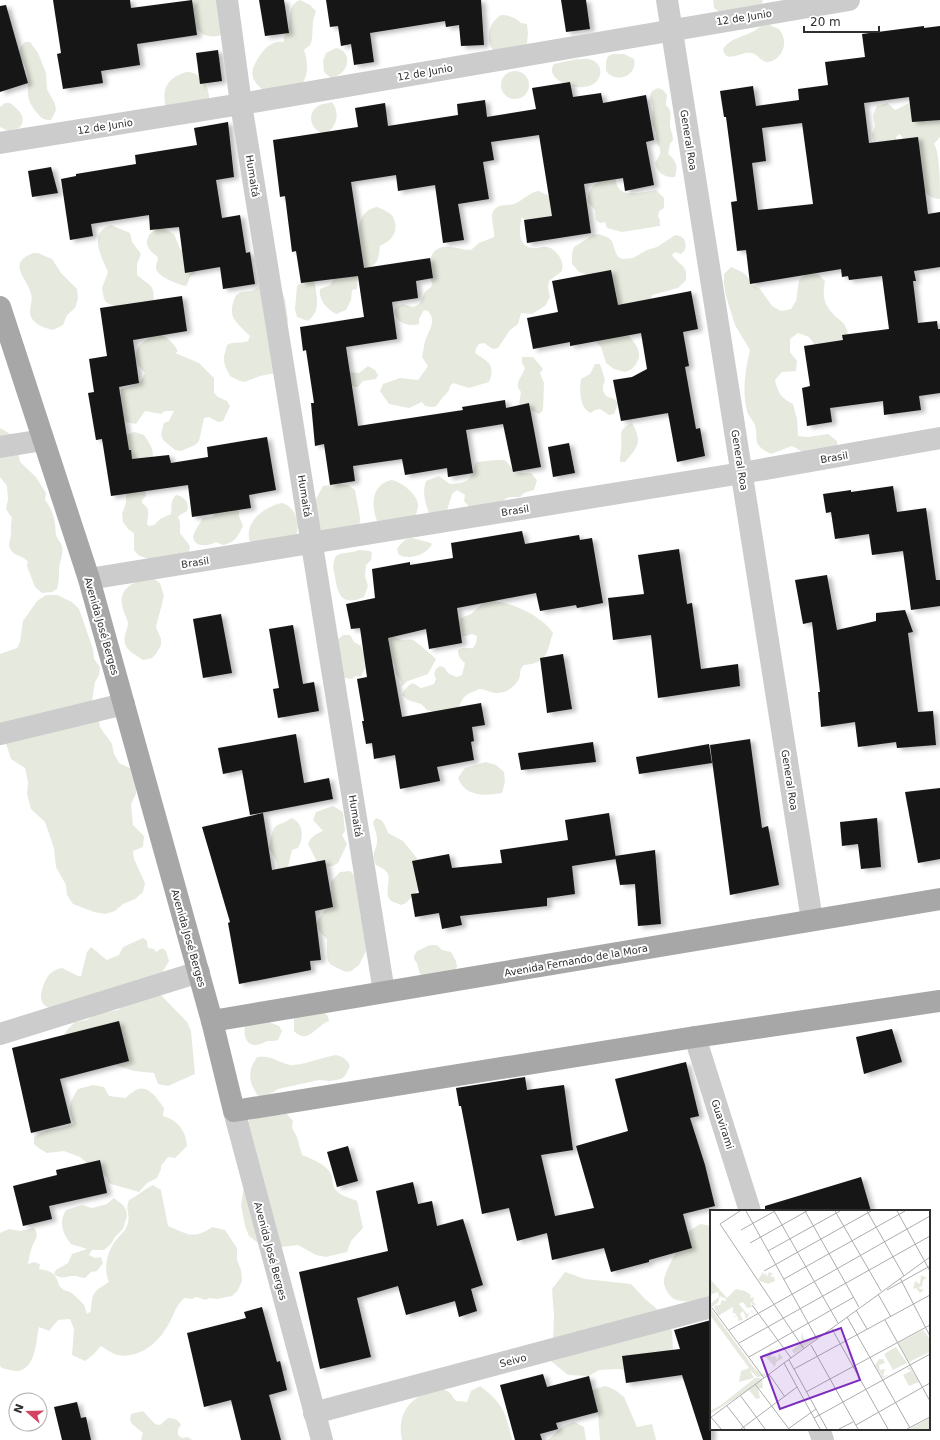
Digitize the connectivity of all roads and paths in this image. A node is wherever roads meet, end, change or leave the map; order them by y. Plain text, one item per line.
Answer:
1 (227, 0) edge
2 (668, 0) edge
3 (849, 0) edge
4 (672, 30) junction
5 (241, 104) junction
6 (0, 143) edge
7 (0, 307) edge
8 (940, 438) edge
9 (43, 440) junction
10 (0, 447) edge
11 (742, 473) junction
12 (312, 543) junction
13 (89, 579) junction
14 (124, 704) junction
15 (0, 734) edge
16 (940, 899) edge
17 (812, 920) junction
18 (199, 972) junction
19 (384, 992) junction
20 (940, 1001) edge
21 (212, 1021) junction
22 (0, 1034) edge
23 (695, 1037) junction
24 (234, 1112) junction
25 (750, 1210) edge
26 (710, 1307) edge
27 (314, 1413) junction
28 (819, 1430) edge
29 (322, 1440) edge
30 (823, 1440) edge

1 - 5 street, Humaitá
2 - 4 street, General Roa
3 - 4 street, 12 de Junio
4 - 5 street, 12 de Junio
4 - 11 street, General Roa
5 - 6 street, 12 de Junio
5 - 12 street, Humaitá
7 - 9 main road, Avenida José Berges
8 - 11 street, Brasil
9 - 10 street
9 - 13 main road, Avenida José Berges
11 - 12 street, Brasil
11 - 17 street, General Roa
12 - 13 street, Brasil
12 - 19 street, Humaitá
13 - 14 main road, Avenida José Berges
14 - 15 street
14 - 18 main road, Avenida José Berges
16 - 17 main road, Avenida Fernando de la Mora
17 - 19 main road, Avenida Fernando de la Mora
18 - 21 main road, Avenida José Berges
18 - 22 street
19 - 21 main road, Avenida Fernando de la Mora
20 - 23 main road
21 - 24 main road, Avenida José Berges
23 - 24 main road
23 - 25 street, Guavirami
24 - 27 street, Avenida José Berges
26 - 27 street, Seivo
27 - 29 street, Avenida José Berges
28 - 30 street

